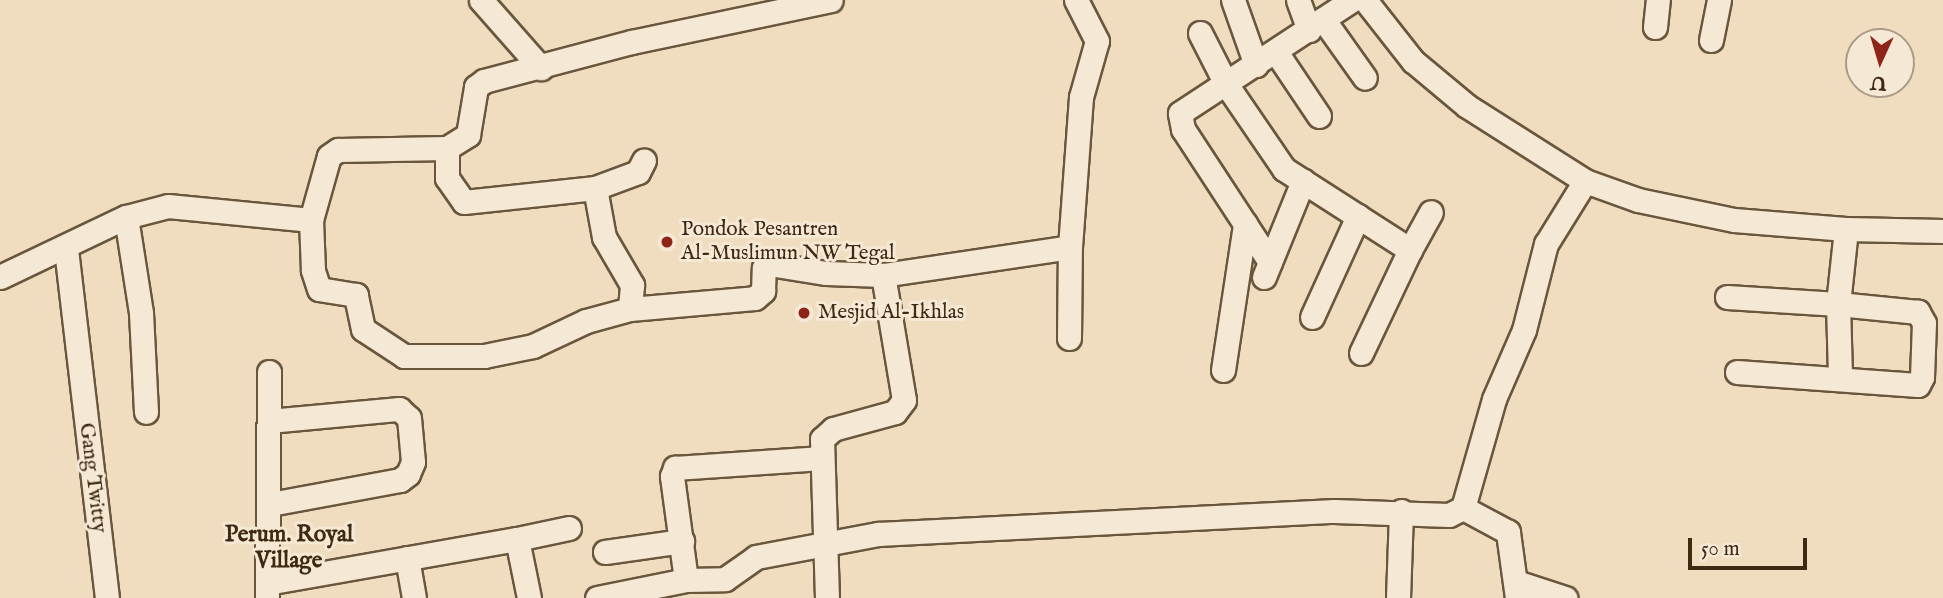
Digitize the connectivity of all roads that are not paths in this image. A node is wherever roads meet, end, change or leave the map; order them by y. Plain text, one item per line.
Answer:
1 (481, 0) edge
2 (831, 0) edge
3 (1076, 0) edge
4 (1233, 0) edge
5 (1298, 0) edge
6 (1352, 0) edge
7 (1365, 0) edge
8 (1658, 0) edge
9 (1718, 0) edge
10 (1316, 25) junction
11 (1655, 27) dead end
12 (1200, 33) dead end
13 (1711, 40) dead end
14 (1276, 52) junction
15 (1256, 65) junction
16 (541, 68) junction
17 (1365, 78) dead end
18 (1226, 84) junction
19 (1319, 116) dead end
20 (446, 148) junction
21 (644, 160) dead end
22 (1303, 181) junction
23 (1585, 181) junction
24 (595, 188) junction
25 (1431, 212) dead end
26 (1358, 216) junction
27 (126, 217) junction
28 (311, 220) junction
29 (1245, 224) junction
30 (1846, 229) junction
31 (1943, 231) edge
32 (1070, 247) junction
33 (66, 249) junction
34 (1410, 250) junction
35 (883, 275) junction
36 (0, 277) edge
37 (1727, 298) dead end
38 (1838, 304) junction
39 (631, 309) junction
40 (1312, 317) dead end
41 (1069, 338) dead end
42 (1361, 353) dead end
43 (1223, 370) dead end
44 (269, 372) dead end
45 (1737, 372) dead end
46 (1840, 377) junction
47 (146, 412) dead end
48 (269, 421) junction
49 (822, 458) junction
50 (270, 504) junction
51 (1463, 508) junction
52 (1401, 511) junction
53 (569, 528) dead end
54 (517, 539) junction
55 (682, 541) junction
56 (826, 541) junction
57 (605, 552) dead end
58 (407, 558) junction
59 (686, 580) junction
60 (267, 590) edge
61 (1516, 590) edge
62 (107, 598) edge
63 (414, 598) edge
64 (529, 598) edge
65 (597, 598) edge
66 (827, 598) edge
67 (1398, 598) edge
68 (1566, 598) edge

1 - 16 street
2 - 16 street
3 - 32 street
4 - 15 street
5 - 10 street
6 - 10 street
7 - 23 street
8 - 11 street
9 - 13 street
10 - 14 street
10 - 17 street
12 - 18 street
14 - 15 street
14 - 19 street
15 - 18 street
16 - 20 street
18 - 22 street
18 - 29 street
20 - 24 street
20 - 28 street
21 - 24 street
22 - 26 street
22 - 29 street
23 - 30 street
23 - 51 street
24 - 39 street
25 - 34 street
26 - 34 street
26 - 40 street
27 - 28 street
27 - 33 street
27 - 47 street
28 - 39 street
29 - 43 street
30 - 31 street
30 - 38 street
32 - 35 street
32 - 41 street
33 - 36 street
33 - 62 street, Gang Twitty
34 - 42 street
35 - 39 street
35 - 49 street
37 - 38 street
38 - 46 street
38 - 46 street
44 - 48 street
45 - 46 street
48 - 50 street
48 - 50 street
49 - 55 street
49 - 56 street
50 - 60 street
51 - 52 street
51 - 61 street
52 - 56 street
52 - 67 street
53 - 54 street
54 - 58 street
54 - 64 street
55 - 57 street
55 - 59 street
56 - 59 street
56 - 66 street
58 - 60 street
58 - 63 street
59 - 65 street
61 - 68 street

